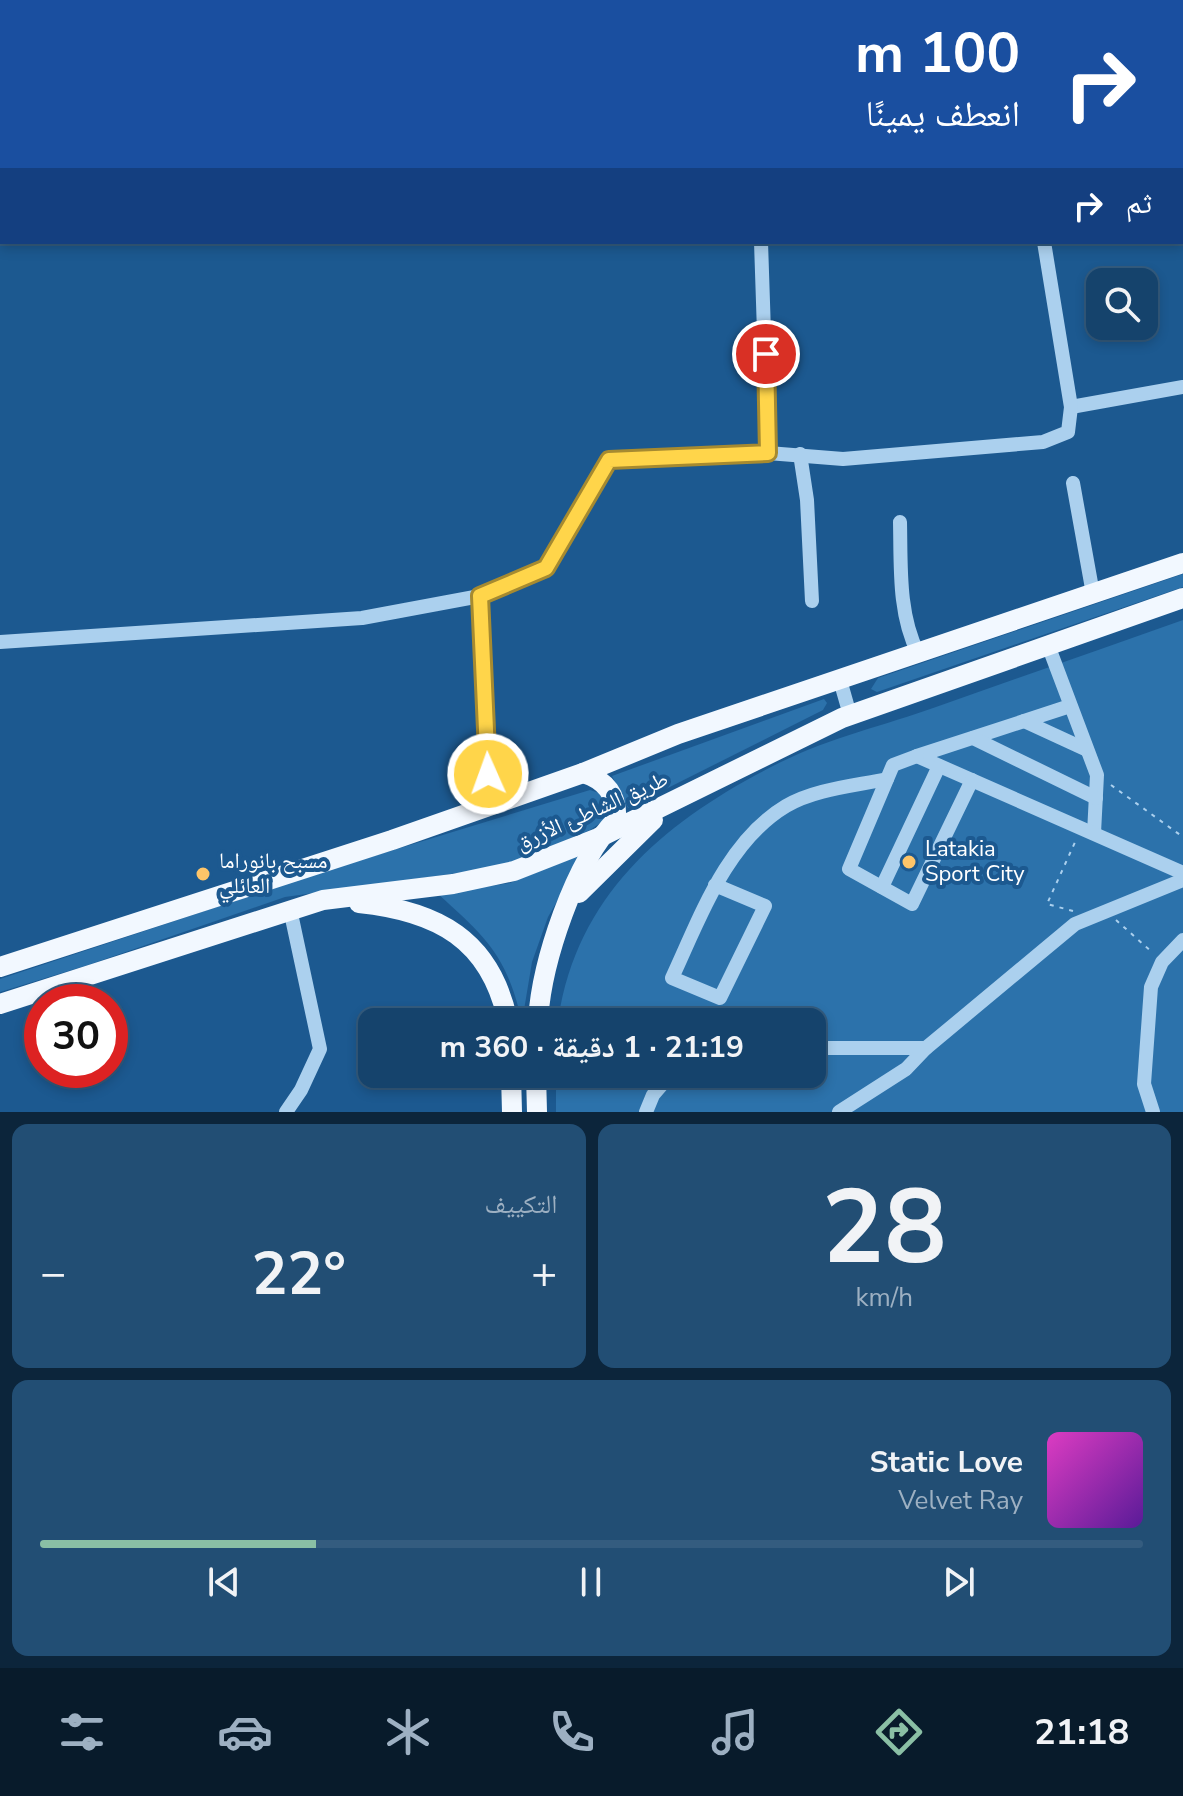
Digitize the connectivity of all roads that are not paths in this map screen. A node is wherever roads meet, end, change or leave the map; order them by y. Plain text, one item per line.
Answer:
1 (761, 244) edge
2 (1044, 244) edge
3 (1183, 387) edge
4 (1071, 407) junction
5 (768, 453) junction
6 (800, 454) junction
7 (1073, 483) dead end
8 (900, 522) dead end
9 (1183, 563) edge
10 (1093, 594) junction
11 (480, 596) junction
12 (1183, 598) edge
13 (812, 601) dead end
14 (0, 642) edge
15 (1048, 645) junction
16 (918, 653) junction
17 (840, 680) junction
18 (1070, 706) junction
19 (850, 715) junction
20 (1024, 721) junction
21 (973, 738) junction
22 (1087, 750) junction
23 (917, 756) junction
24 (939, 766) junction
25 (583, 773) junction
26 (887, 779) junction
27 (972, 780) junction
28 (1096, 798) junction
29 (677, 800) junction
30 (490, 803) junction
31 (1088, 830) junction
32 (598, 838) junction
33 (1183, 873) edge
34 (1183, 880) edge
35 (715, 885) junction
36 (882, 887) junction
37 (323, 900) junction
38 (568, 904) junction
39 (290, 909) junction
40 (1183, 940) edge
41 (0, 967) edge
42 (0, 1004) edge
43 (505, 1008) edge
44 (540, 1008) edge
45 (826, 1048) edge
46 (926, 1048) junction
47 (511, 1088) edge
48 (536, 1088) edge
49 (659, 1088) edge
50 (286, 1112) edge
51 (512, 1112) edge
52 (537, 1112) edge
53 (646, 1112) edge
54 (839, 1112) edge
55 (1153, 1112) edge

1 - 5 street
2 - 4 street
3 - 4 street
4 - 6 street
5 - 6 street
5 - 11 street
6 - 13 street
7 - 10 street
8 - 16 street
9 - 10 main road, طريق الشاطئ الأزرق
10 - 16 main road, طريق الشاطئ الأزرق
11 - 14 street
11 - 30 street
12 - 15 main road, طريق الشاطئ الأزرق
15 - 18 street
15 - 19 main road, طريق الشاطئ الأزرق
16 - 17 main road, طريق الشاطئ الأزرق
17 - 19 street
17 - 25 main road, طريق الشاطئ الأزرق
18 - 20 street
18 - 22 street
19 - 29 main road, طريق الشاطئ الأزرق
20 - 21 street
20 - 22 street
21 - 23 street
21 - 28 street
22 - 28 street
23 - 24 street
23 - 26 street
24 - 27 street
24 - 36 street
25 - 30 main road, طريق الشاطئ الأزرق
25 - 32 main road
26 - 35 street
26 - 36 street
27 - 31 street
27 - 36 street
28 - 31 street
29 - 32 main road, طريق الشاطئ الأزرق
29 - 38 main road
30 - 41 main road, طريق الشاطئ الأزرق
31 - 33 street
32 - 37 main road, طريق الشاطئ الأزرق
32 - 38 main road
34 - 46 street
35 - 35 street
37 - 39 main road, طريق الشاطئ الأزرق
37 - 43 main road
38 - 44 main road
39 - 42 main road, طريق الشاطئ الأزرق
39 - 50 street
40 - 55 street
45 - 46 street
46 - 54 street
47 - 51 main road
48 - 52 main road
49 - 53 street

